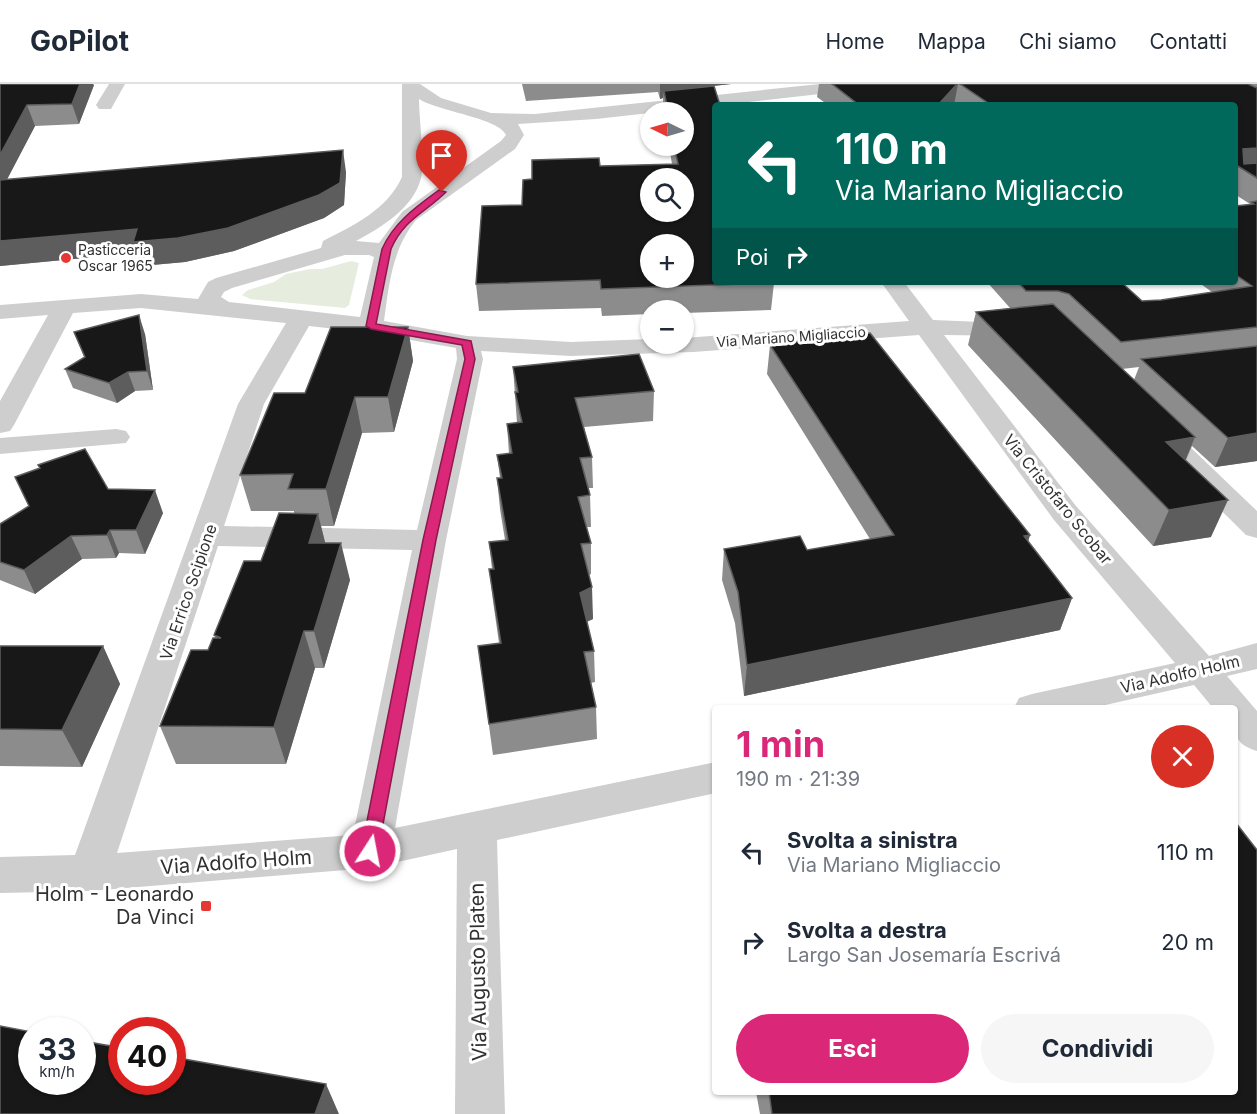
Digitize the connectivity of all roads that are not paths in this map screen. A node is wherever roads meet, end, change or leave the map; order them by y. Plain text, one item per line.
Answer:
1 (117, 84) edge
2 (865, 84) edge
3 (410, 85) edge
4 (787, 99) edge
5 (749, 102) edge
6 (105, 105) dead end
7 (712, 105) edge
8 (472, 114) junction
9 (491, 118) junction
10 (411, 135) junction
11 (311, 256) junction
12 (384, 259) junction
13 (232, 280) junction
14 (894, 285) edge
15 (141, 301) junction
16 (65, 306) junction
17 (224, 308) junction
18 (0, 312) edge
19 (301, 318) junction
20 (371, 326) junction
21 (925, 327) junction
22 (1039, 328) edge
23 (467, 343) junction
24 (1137, 412) edge
25 (0, 425) edge
26 (116, 437) dead end
27 (0, 446) edge
28 (1257, 493) edge
29 (1226, 498) junction
30 (1257, 528) edge
31 (207, 536) junction
32 (430, 540) junction
33 (1257, 656) edge
34 (1203, 670) junction
35 (1046, 705) edge
36 (1231, 705) edge
37 (1238, 714) edge
38 (1257, 737) edge
39 (712, 778) edge
40 (477, 830) junction
41 (370, 851) junction
42 (90, 873) junction
43 (0, 875) edge
44 (480, 1114) edge

1 - 6 street
2 - 4 street
3 - 8 street
3 - 10 street
4 - 5 street
7 - 9 street
8 - 9 street
8 - 10 street
9 - 12 street
10 - 11 street
11 - 12 street
11 - 13 street
12 - 20 street
13 - 15 street
13 - 17 street
14 - 21 street, Via Cristofaro Scobar
15 - 16 street
15 - 17 street, Via Mariano Migliaccio
16 - 18 street
16 - 25 street
17 - 19 street, Via Mariano Migliaccio
19 - 20 street, Via Mariano Migliaccio
19 - 31 street, Via Errico Scipione
20 - 23 street, Via Mariano Migliaccio
21 - 22 street, Via Mariano Migliaccio
21 - 23 street, Via Mariano Migliaccio
21 - 34 street, Via Cristofaro Scobar
23 - 32 street
24 - 29 street
26 - 27 street
28 - 29 street
29 - 30 street
31 - 32 street
31 - 42 street, Via Errico Scipione
32 - 41 street
33 - 34 street, Via Adolfo Holm
34 - 35 street, Via Adolfo Holm
34 - 36 street, Via Cristofaro Scobar
37 - 38 street, Via Cristofaro Scobar
39 - 40 street, Via Adolfo Holm
40 - 41 street, Via Adolfo Holm
40 - 44 street, Via Augusto Platen
41 - 42 street, Via Adolfo Holm
42 - 43 street, Via Adolfo Holm

